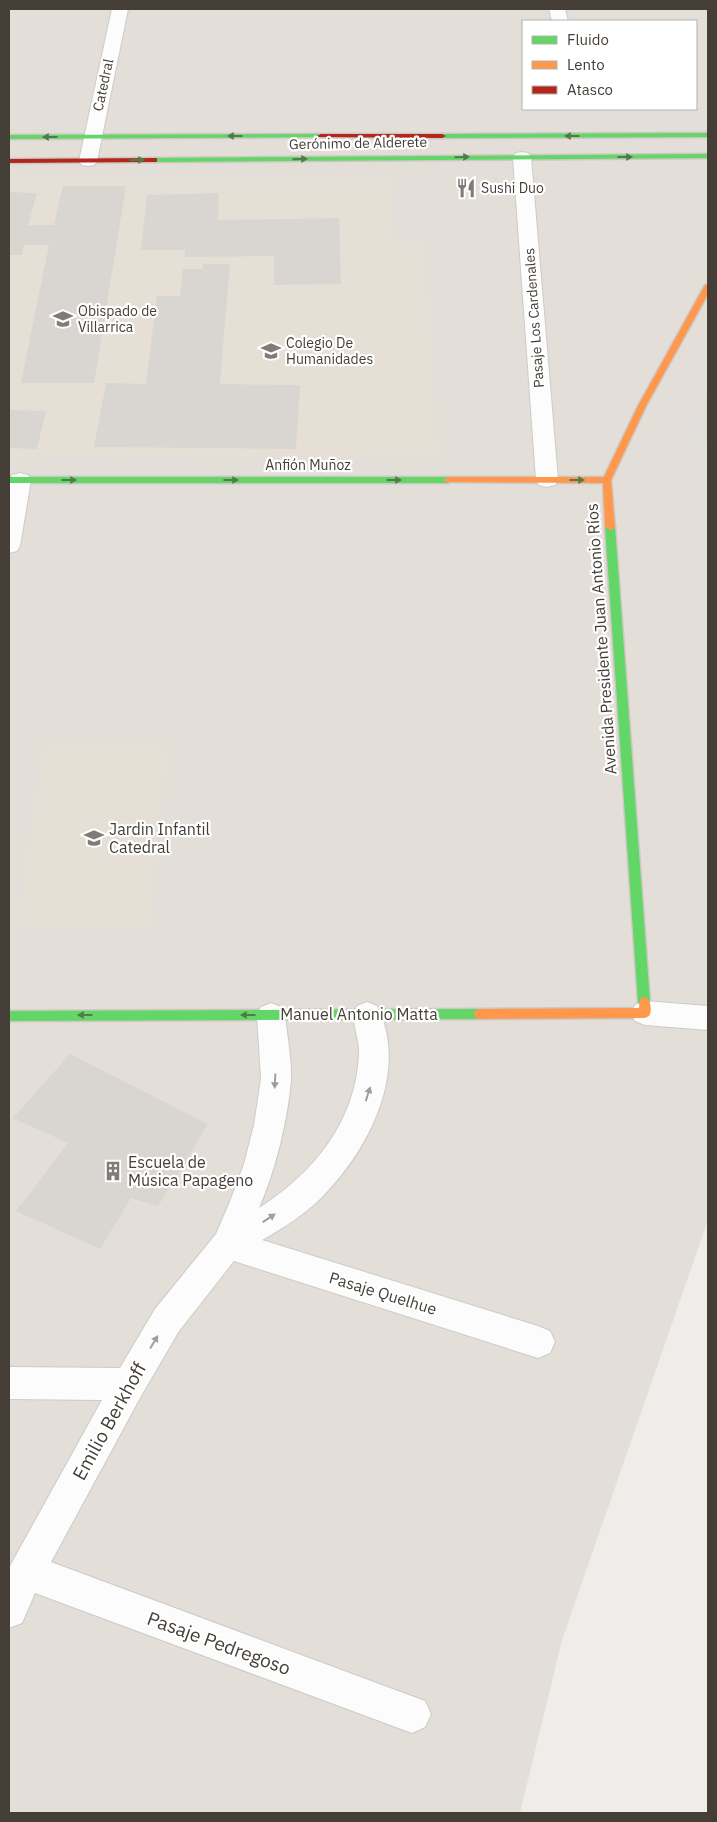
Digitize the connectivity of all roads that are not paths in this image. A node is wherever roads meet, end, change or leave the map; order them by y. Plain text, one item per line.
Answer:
1 (120, 9) edge
2 (708, 135) edge
3 (92, 136) junction
4 (9, 137) edge
5 (708, 156) edge
6 (522, 157) junction
7 (9, 161) edge
8 (88, 161) junction
9 (708, 287) edge
10 (14, 480) edge
11 (547, 480) junction
12 (607, 480) junction
13 (9, 546) edge
14 (645, 1013) junction
15 (271, 1014) junction
16 (366, 1014) junction
17 (9, 1016) edge
18 (708, 1018) edge
19 (228, 1244) junction
20 (538, 1342) dead end
21 (9, 1383) edge
22 (129, 1384) junction
23 (26, 1571) junction
24 (9, 1610) edge
25 (412, 1714) dead end

1 - 3 street, Catedral
2 -> 3 street, Gerónimo de Alderete
3 -> 4 street, Gerónimo de Alderete
3 - 8 street, Catedral
6 -> 5 street, Gerónimo de Alderete
8 -> 6 street, Gerónimo de Alderete
6 - 11 street, Pasaje Los Cardenales
7 - 8 street, Gerónimo de Alderete
9 - 12 street, Avenida Presidente Juan Antonio Ríos
10 -> 11 street, Anfión Muñoz
10 - 13 street
11 -> 12 street, Anfión Muñoz
12 - 14 street, Avenida Presidente Juan Antonio Ríos
14 - 16 street, Manuel Antonio Matta
14 - 18 street, Manuel Antonio Matta
15 - 16 street, Manuel Antonio Matta
15 -> 17 street, Manuel Antonio Matta
15 -> 19 street, Emilio Berkhoff
19 -> 16 street, Emilio Berkhoff
19 - 20 street, Pasaje Quelhue
22 -> 19 street, Emilio Berkhoff
21 - 22 street
22 - 23 street, Emilio Berkhoff
23 - 24 street, Emilio Berkhoff
23 - 25 street, Pasaje Pedregoso

